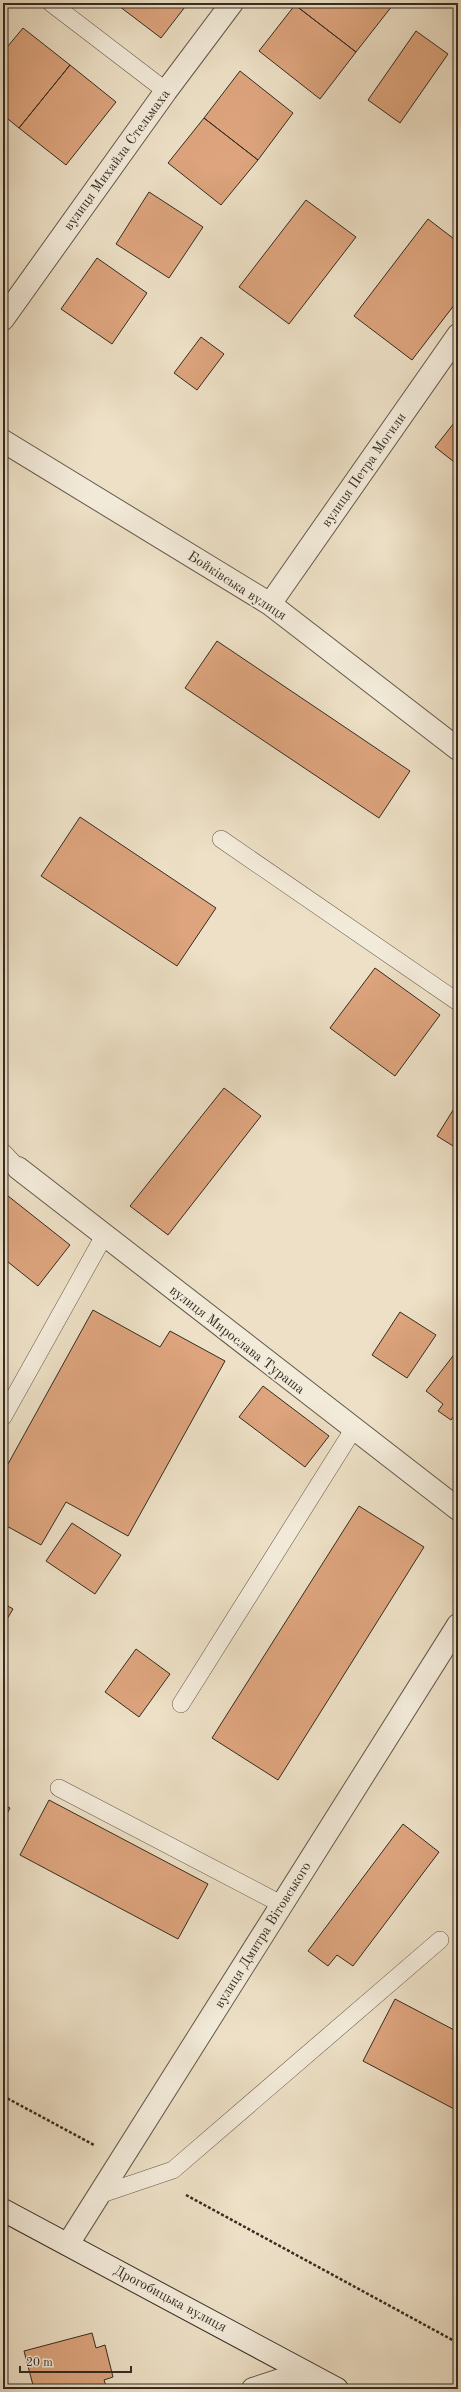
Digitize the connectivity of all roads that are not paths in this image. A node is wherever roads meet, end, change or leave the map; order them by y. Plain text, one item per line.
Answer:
1 (51, 3) edge
2 (232, 3) edge
3 (166, 91) junction
4 (3, 320) edge
5 (458, 335) edge
6 (3, 441) edge
7 (270, 604) junction
8 (458, 749) edge
9 (221, 839) dead end
10 (458, 1002) edge
11 (3, 1152) edge
12 (18, 1168) joint
13 (104, 1236) junction
14 (3, 1417) edge
15 (353, 1430) junction
16 (458, 1509) edge
17 (458, 1625) edge
18 (181, 1704) dead end
19 (59, 1788) dead end
20 (282, 1905) junction
21 (440, 1940) dead end
22 (99, 2195) junction
23 (3, 2210) edge
24 (68, 2244) junction
25 (305, 2372) junction
26 (253, 2389) edge
27 (337, 2389) edge

1 - 3 lane
2 - 3 street, вулиця Михайла Стельмаха
3 - 4 street, вулиця Михайла Стельмаха
5 - 7 street, вулиця Петра Могили
6 - 7 street, Бойківська вулиця
7 - 8 street, Бойківська вулиця
9 - 10 lane
11 - 12 lane
12 - 13 street, вулиця Мирослава Тураша
13 - 14 lane
13 - 15 street, вулиця Мирослава Тураша
15 - 16 street, вулиця Мирослава Тураша
15 - 18 lane
17 - 20 street, вулиця Дмитра Вітовського
19 - 20 lane
20 - 22 street, вулиця Дмитра Вітовського
21 - 22 lane
22 - 24 street, вулиця Дмитра Вітовського
23 - 24 street, Дрогобицька вулиця
24 - 25 street, Дрогобицька вулиця
25 - 26 street
25 - 27 street, Дрогобицька вулиця

